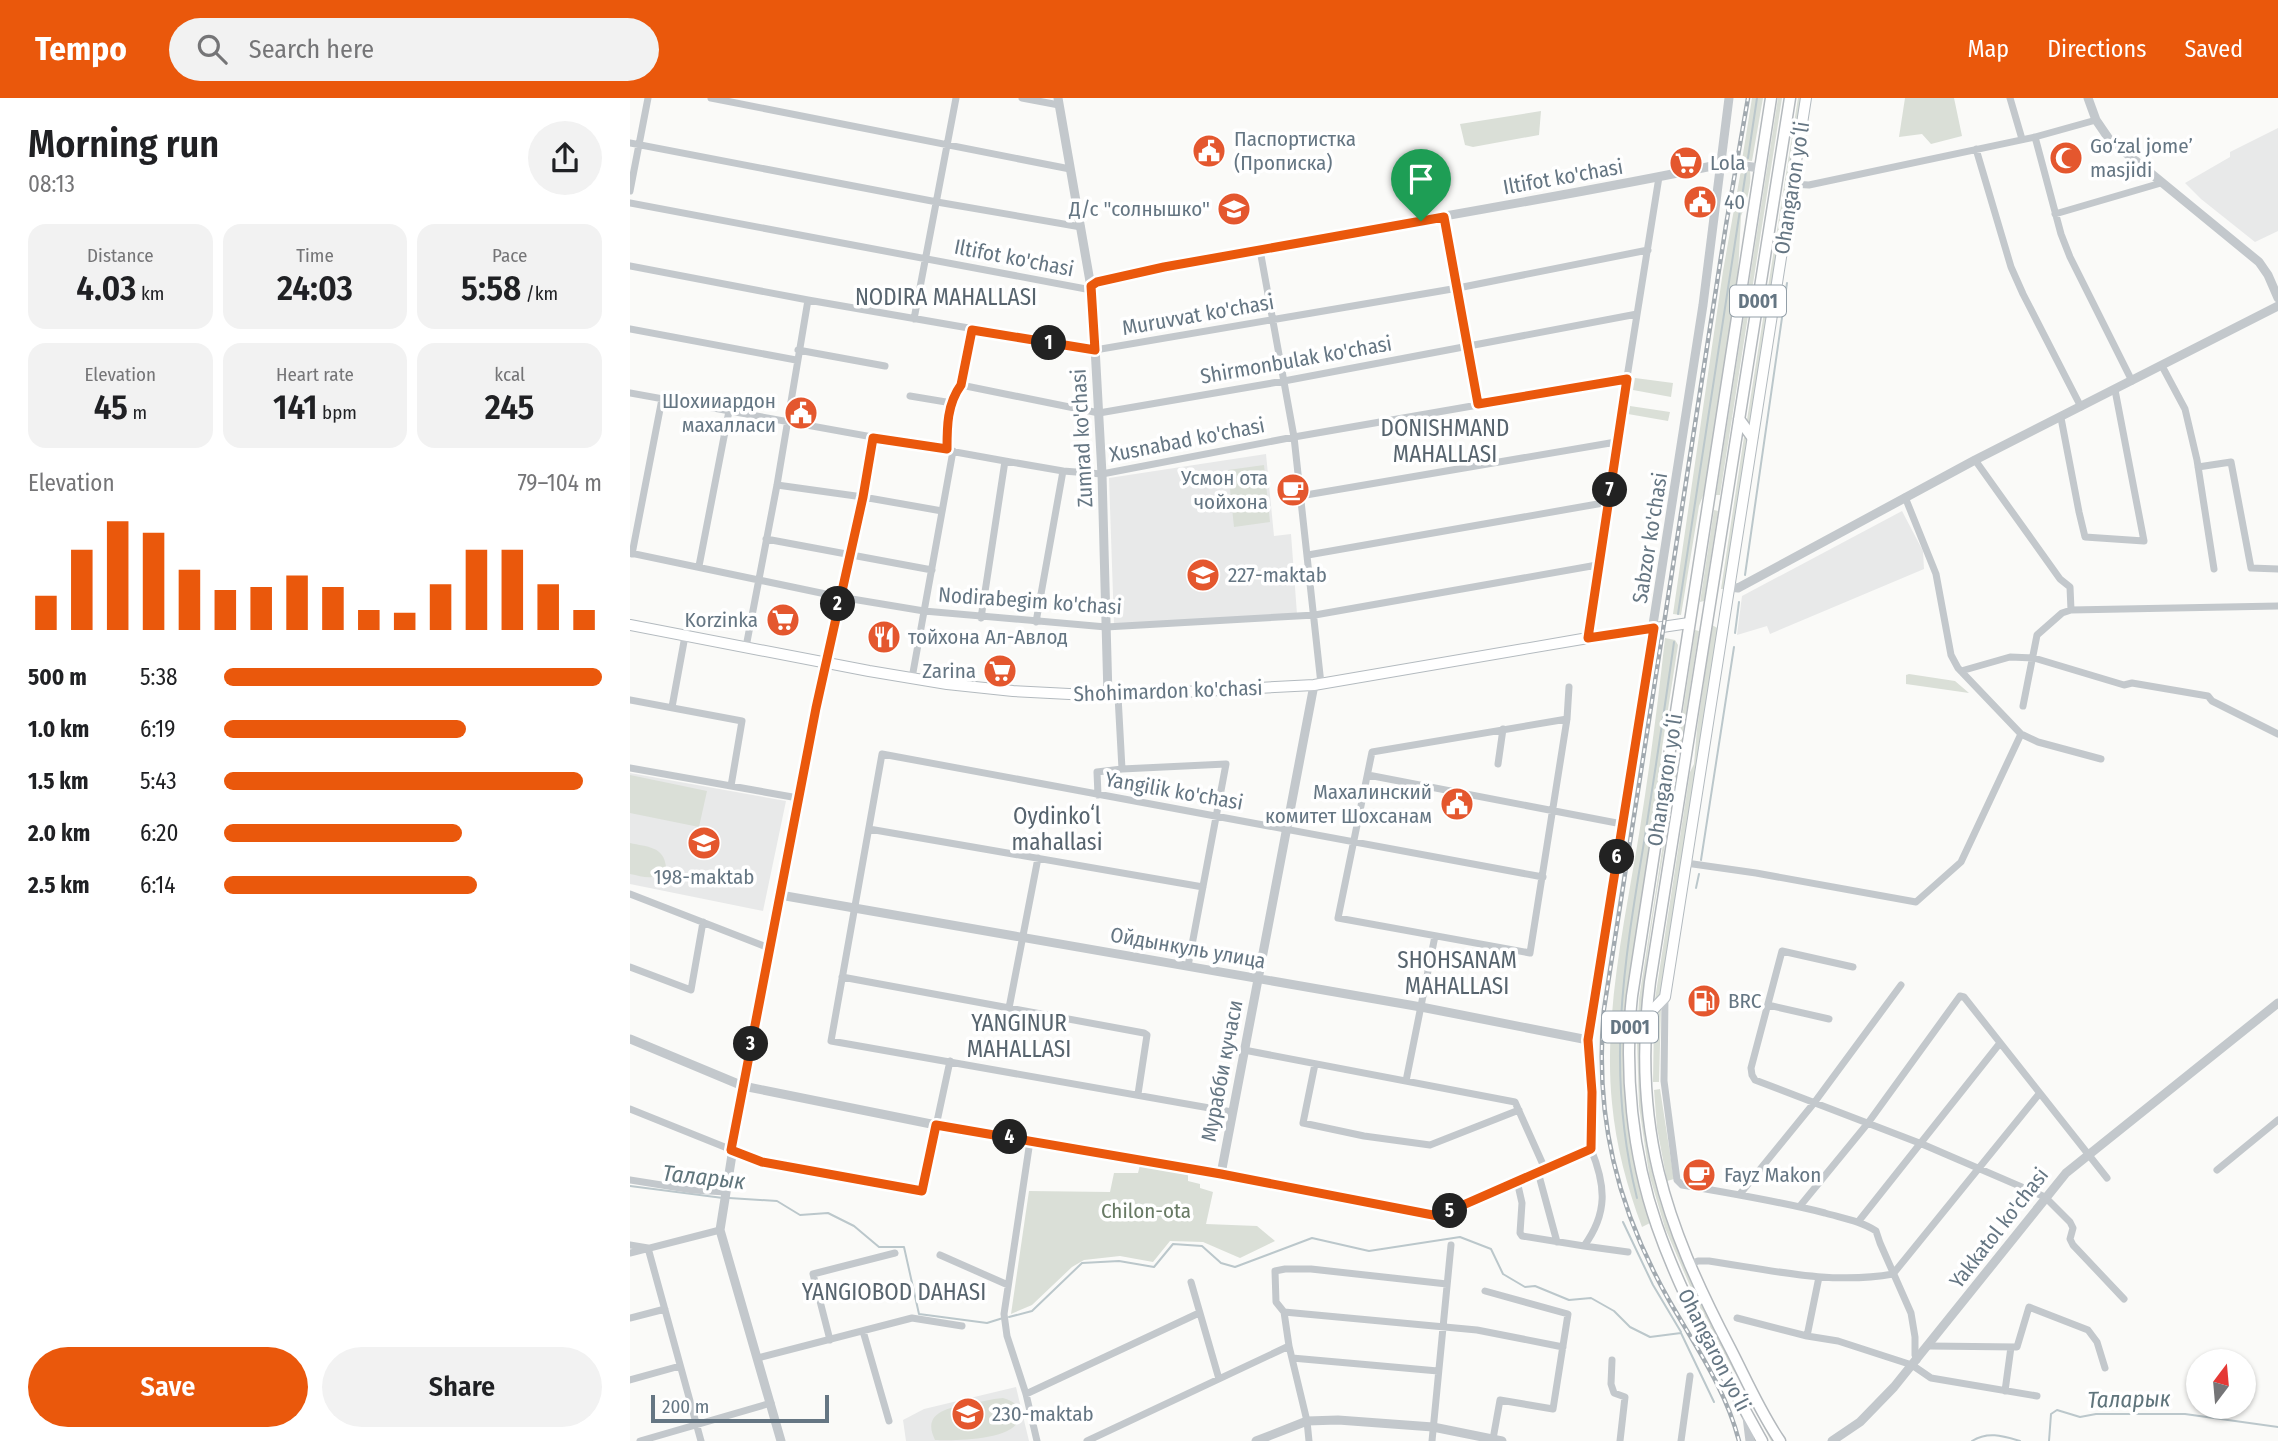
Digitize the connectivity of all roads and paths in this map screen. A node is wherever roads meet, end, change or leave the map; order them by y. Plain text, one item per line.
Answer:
1 (648, 98) edge
2 (711, 98) edge
3 (956, 98) edge
4 (1021, 98) edge
5 (1729, 98) edge
6 (1771, 98) edge
7 (1790, 98) edge
8 (1806, 98) edge
9 (2010, 98) edge
10 (2088, 98) edge
11 (1058, 101) edge
12 (2096, 120) junction
13 (2035, 137) junction
14 (2022, 139) junction
15 (630, 143) edge
16 (948, 144) junction
17 (639, 146) junction
18 (1976, 149) junction
19 (1722, 163) junction
20 (1760, 168) junction
21 (1070, 169) junction
22 (1659, 177) junction
23 (2161, 183) junction
24 (1792, 184) junction
25 (630, 191) edge
26 (937, 202) junction
27 (630, 204) edge
28 (2055, 214) junction
29 (1444, 217) junction
30 (1081, 227) junction
31 (1260, 250) junction
32 (1648, 250) junction
33 (926, 260) junction
34 (630, 267) edge
35 (1091, 286) junction
36 (1458, 288) junction
37 (2278, 298) edge
38 (807, 300) junction
39 (2278, 306) edge
40 (1637, 314) junction
41 (914, 319) junction
42 (1272, 320) junction
43 (630, 329) edge
44 (972, 330) junction
45 (1469, 347) junction
46 (798, 350) junction
47 (1095, 350) junction
48 (796, 360) junction
49 (886, 366) dead end
50 (2162, 366) junction
51 (1627, 379) junction
52 (1284, 381) junction
53 (2132, 382) junction
54 (961, 385) junction
55 (2115, 390) junction
56 (630, 393) edge
57 (910, 396) dead end
58 (662, 398) junction
59 (952, 403) junction
60 (1478, 404) junction
61 (2081, 407) junction
62 (729, 411) junction
63 (1099, 413) junction
64 (2061, 418) junction
65 (1738, 419) junction
66 (787, 422) junction
67 (1294, 437) junction
68 (1752, 437) junction
69 (873, 438) junction
70 (1616, 442) junction
71 (950, 450) junction
72 (1975, 460) junction
73 (1005, 461) junction
74 (2198, 467) junction
75 (1063, 471) junction
76 (1102, 474) junction
77 (777, 485) junction
78 (1300, 496) junction
79 (863, 497) junction
80 (1905, 497) junction
81 (1709, 501) junction
82 (1609, 502) junction
83 (1725, 503) junction
84 (942, 511) junction
85 (766, 539) junction
86 (850, 553) junction
87 (631, 554) edge
88 (1308, 555) junction
89 (1597, 565) junction
90 (699, 566) junction
91 (2214, 569) dead end
92 (2278, 569) edge
93 (932, 570) junction
94 (760, 579) junction
95 (1729, 587) junction
96 (840, 597) junction
97 (2278, 606) edge
98 (2071, 610) junction
99 (924, 611) junction
100 (1315, 615) junction
101 (981, 618) junction
102 (1707, 621) junction
103 (1036, 622) junction
104 (1689, 623) junction
105 (630, 625) edge
106 (1105, 627) junction
107 (1654, 628) junction
108 (685, 636) junction
109 (1588, 638) junction
110 (747, 646) junction
111 (2034, 658) junction
112 (825, 663) junction
113 (1961, 671) junction
114 (912, 678) junction
115 (1317, 685) junction
116 (1569, 687) dead end
117 (1113, 696) junction
118 (630, 700) edge
119 (2023, 706) dead end
120 (672, 707) junction
121 (1567, 719) junction
122 (1503, 729) junction
123 (2021, 734) junction
124 (2278, 734) edge
125 (1669, 759) junction
126 (2101, 759) dead end
127 (1685, 762) junction
128 (1498, 764) dead end
129 (630, 768) edge
130 (1122, 769) junction
131 (1368, 775) junction
132 (731, 786) junction
133 (1098, 795) junction
134 (798, 798) junction
135 (1553, 811) junction
136 (1216, 816) junction
137 (1622, 824) junction
138 (869, 829) junction
139 (1286, 830) junction
140 (1354, 842) junction
141 (1038, 858) junction
142 (1686, 863) junction
143 (1543, 877) junction
144 (1203, 887) junction
145 (630, 894) edge
146 (780, 895) junction
147 (854, 906) junction
148 (703, 922) junction
149 (1022, 935) junction
150 (1435, 936) junction
151 (769, 948) junction
152 (1188, 966) junction
153 (1853, 967) dead end
154 (630, 968) edge
155 (842, 977) junction
156 (1258, 978) junction
157 (1901, 985) dead end
158 (1665, 997) junction
159 (2278, 1003) edge
160 (1768, 1005) junction
161 (1421, 1007) junction
162 (1009, 1008) junction
163 (1646, 1017) junction
164 (1829, 1019) dead end
165 (630, 1040) edge
166 (1588, 1040) junction
167 (2000, 1043) junction
168 (1244, 1050) junction
169 (950, 1062) junction
170 (1315, 1064) junction
171 (1406, 1081) junction
172 (743, 1086) junction
173 (1138, 1094) junction
174 (2039, 1094) junction
175 (1814, 1103) junction
176 (630, 1109) edge
177 (1519, 1110) junction
178 (1232, 1112) junction
179 (2278, 1120) edge
180 (1868, 1123) junction
181 (936, 1125) junction
182 (1030, 1141) junction
183 (1922, 1144) junction
184 (1591, 1149) junction
185 (731, 1150) junction
186 (2088, 1154) junction
187 (1980, 1169) junction
188 (1542, 1170) junction
189 (2217, 1170) dead end
190 (1221, 1174) junction
191 (2107, 1178) dead end
192 (630, 1180) edge
193 (1677, 1180) junction
194 (1517, 1181) junction
195 (1662, 1190) junction
196 (726, 1192) junction
197 (1740, 1194) junction
198 (2045, 1197) junction
199 (1800, 1206) junction
200 (1858, 1222) junction
201 (720, 1230) junction
202 (1557, 1242) junction
203 (630, 1245) edge
204 (1451, 1245) dead end
205 (1584, 1246) junction
206 (648, 1248) junction
207 (1628, 1252) dead end
208 (630, 1253) edge
209 (895, 1253) dead end
210 (940, 1255) dead end
211 (1688, 1265) junction
212 (1893, 1274) junction
213 (1819, 1277) junction
214 (1191, 1282) dead end
215 (1447, 1284) junction
216 (1008, 1285) junction
217 (1485, 1291) dead end
218 (2124, 1299) dead end
219 (665, 1309) junction
220 (1284, 1312) junction
221 (1199, 1313) junction
222 (630, 1318) edge
223 (1737, 1318) dead end
224 (962, 1326) dead end
225 (1443, 1326) junction
226 (863, 1331) junction
227 (1807, 1336) junction
228 (830, 1340) junction
229 (1289, 1346) junction
230 (1928, 1346) junction
231 (1563, 1347) junction
232 (2011, 1347) junction
233 (758, 1358) junction
234 (1292, 1358) junction
235 (1612, 1360) dead end
236 (1915, 1362) junction
237 (680, 1366) junction
238 (2105, 1368) dead end
239 (1438, 1371) junction
240 (1690, 1376) dead end
241 (1219, 1379) junction
242 (630, 1380) edge
243 (2005, 1391) junction
244 (1026, 1394) junction
245 (2037, 1396) dead end
246 (771, 1403) junction
247 (1746, 1412) junction
248 (889, 1421) dead end
249 (1307, 1421) junction
250 (697, 1425) junction
251 (1433, 1427) junction
252 (1497, 1440) edge
253 (640, 1441) edge
254 (701, 1441) edge
255 (781, 1441) edge
256 (1037, 1441) edge
257 (1087, 1441) edge
258 (1256, 1441) edge
259 (1309, 1441) edge
260 (1432, 1441) edge
261 (1620, 1441) edge
262 (1681, 1441) edge
263 (1750, 1441) edge
264 (1762, 1441) edge
265 (1780, 1441) edge
266 (1832, 1441) edge

1 - 17 street
2 - 16 street
3 - 16 street
4 - 11 street
5 - 19 street, Sabzor ko'chasi
6 - 20 highway, Ohangaron yoʻli / D001
7 - 65 highway, Ohangaron yoʻli / D001
8 - 24 main road, Ohangaron yoʻli
9 - 14 street
10 - 12 street
11 - 21 street, Zumrad ko'chasi
12 - 13 street
12 - 23 street
13 - 14 street
13 - 28 street
14 - 18 street
15 - 17 street
16 - 21 street
16 - 26 street
17 - 25 street
17 - 26 street
18 - 24 street
18 - 61 street
19 - 20 street, Iltifot ko'chasi
19 - 22 street, Iltifot ko'chasi
19 - 107 street, Sabzor ko'chasi
20 - 81 highway, Ohangaron yoʻli / D001
21 - 30 street, Zumrad ko'chasi
22 - 29 street, Iltifot ko'chasi
22 - 32 street
23 - 28 street
23 - 37 street
24 - 68 main road, Ohangaron yoʻli
26 - 30 street
26 - 33 street
27 - 33 street, Iltifot ko'chasi
28 - 53 street
29 - 31 street, Iltifot ko'chasi
29 - 36 street
30 - 35 street, Zumrad ko'chasi
31 - 35 street, Iltifot ko'chasi
31 - 42 street
32 - 36 street, Muruvvat ko'chasi
32 - 40 street
33 - 35 street, Iltifot ko'chasi
33 - 41 street
34 - 38 street, Muruvvat ko'chasi
35 - 47 street, Zumrad ko'chasi
36 - 42 street, Muruvvat ko'chasi
36 - 45 street
38 - 41 street, Muruvvat ko'chasi
38 - 46 street
39 - 50 street
40 - 45 street, Shirmonbulak ko'chasi
40 - 51 street
41 - 44 street, Muruvvat ko'chasi
42 - 47 street, Muruvvat ko'chasi
42 - 52 street
43 - 48 street
44 - 47 street, Muruvvat ko'chasi
44 - 54 street
45 - 52 street, Shirmonbulak ko'chasi
45 - 60 street
46 - 48 street
46 - 49 street
47 - 63 street, Zumrad ko'chasi
48 - 66 street
50 - 53 street
50 - 74 street
51 - 60 street, Xusnabad ko'chasi
51 - 70 street
52 - 63 street, Shirmonbulak ko'chasi
52 - 67 street
53 - 55 street
54 - 59 street
54 - 63 street, Shirmonbulak ko'chasi
55 - 61 street
55 - 64 street
56 - 58 street, Xusnabad ko'chasi
57 - 59 street
58 - 62 street, Xusnabad ko'chasi
58 - 87 street
59 - 71 street
60 - 67 street, Xusnabad ko'chasi
61 - 64 street
62 - 66 street, Xusnabad ko'chasi
62 - 90 street
63 - 76 street, Zumrad ko'chasi
64 - 72 street
65 - 68 highway
65 - 83 highway, Ohangaron yoʻli / D001
66 - 69 street, Xusnabad ko'chasi
66 - 77 street
67 - 76 street, Xusnabad ko'chasi
67 - 78 street
68 - 95 main road, Ohangaron yoʻli
69 - 71 street, Xusnabad ko'chasi
69 - 79 street
70 - 78 street
70 - 82 street
71 - 73 street, Xusnabad ko'chasi
71 - 84 street
72 - 80 street
72 - 98 street
73 - 75 street, Xusnabad ko'chasi
73 - 101 street
74 - 91 street
74 - 92 street
75 - 76 street, Xusnabad ko'chasi
75 - 103 street
76 - 106 street, Zumrad ko'chasi
77 - 79 street
77 - 85 street
78 - 88 street
79 - 84 street
79 - 86 street
80 - 95 street
80 - 113 street
81 - 83 highway
81 - 104 highway, Ohangaron yoʻli / D001
82 - 88 street
82 - 89 street
83 - 102 highway, Ohangaron yoʻli / D001
84 - 93 street
85 - 86 street
85 - 94 street
86 - 93 street
86 - 96 street
87 - 90 street, Nodirabegim ko'chasi
88 - 100 street
89 - 100 street, Nodirabegim ko'chasi
89 - 109 street
90 - 94 street, Nodirabegim ko'chasi
93 - 99 street
94 - 96 street, Nodirabegim ko'chasi
94 - 110 street
95 - 142 main road, Ohangaron yoʻli
96 - 99 street, Nodirabegim ko'chasi
96 - 112 street
97 - 98 street
98 - 111 street
99 - 101 street, Nodirabegim ko'chasi
99 - 114 street
100 - 106 street, Nodirabegim ko'chasi
100 - 115 street
101 - 103 street, Nodirabegim ko'chasi
102 - 104 highway, Shohimardon ko'chasi
102 - 127 highway, Ohangaron yoʻli / D001
103 - 106 street, Nodirabegim ko'chasi
104 - 107 main road, Shohimardon ko'chasi
104 - 125 highway, Ohangaron yoʻli / D001
105 - 108 main road, Shohimardon ko'chasi
106 - 117 street, Zumrad ko'chasi
107 - 109 main road, Shohimardon ko'chasi
107 - 137 street, Sabzor ko'chasi
108 - 110 main road, Shohimardon ko'chasi
108 - 120 street
109 - 115 main road, Shohimardon ko'chasi
110 - 112 main road, Shohimardon ko'chasi
111 - 113 street
111 - 119 street
111 - 124 street
112 - 114 main road, Shohimardon ko'chasi
112 - 134 street
113 - 123 street
114 - 117 main road, Shohimardon ko'chasi
115 - 117 main road, Shohimardon ko'chasi
115 - 139 street, Мурабби кучаси
116 - 121 street
117 - 130 street
118 - 120 street
120 - 132 street
121 - 122 street
121 - 135 street
122 - 128 street
122 - 131 street
123 - 126 street
123 - 142 street
125 - 127 highway
125 - 247 highway, Ohangaron yoʻli / D001
127 - 163 highway, Ohangaron yoʻli / D001
129 - 132 street
130 - 133 street
130 - 136 street
131 - 135 street
131 - 140 street
132 - 134 street
133 - 136 street, Yangilik ko'chasi
133 - 138 street, Yangilik ko'chasi
134 - 146 street
135 - 137 street
135 - 143 street
136 - 139 street, Yangilik ko'chasi
136 - 144 street
137 - 166 street, Sabzor ko'chasi
138 - 141 street
138 - 147 street
139 - 140 street, Yangilik ko'chasi
139 - 156 street, Мурабби кучаси
140 - 143 street, Yangilik ko'chasi
140 - 150 street
141 - 144 street
141 - 149 street
142 - 158 main road, Ohangaron yoʻli
143 - 150 street
144 - 152 street
145 - 148 street
146 - 147 street, Ойдынкуль улица
146 - 151 street
147 - 149 street, Ойдынкуль улица
147 - 155 street
148 - 151 street
148 - 154 street
149 - 152 street, Ойдынкуль улица
149 - 162 street
150 - 161 street
151 - 172 street
152 - 156 street, Ойдынкуль улица
153 - 160 street
155 - 162 street
155 - 169 street
156 - 161 street, Ойдынкуль улица
156 - 168 street, Мурабби кучаси
157 - 175 street
158 - 163 main road
158 - 193 street
159 - 186 street, Yakkatol ko'chasi
160 - 164 street
160 - 175 street
161 - 166 street, Ойдынкуль улица
161 - 171 street
162 - 173 street
163 - 195 highway, Ohangaron yoʻli / D001
165 - 172 street
166 - 184 street, Sabzor ko'chasi
167 - 174 street
167 - 180 street
167 - 183 street
168 - 170 street
168 - 178 street, Мурабби кучаси
169 - 173 street
169 - 181 street
170 - 171 street
170 - 177 street
171 - 177 street
172 - 181 street
172 - 185 street
173 - 178 street
174 - 186 street
174 - 187 street
175 - 180 street
175 - 197 street
176 - 185 street
177 - 188 street
178 - 190 street, Мурабби кучаси
179 - 189 street
180 - 183 street
180 - 199 street
181 - 182 street
181 - 185 street
182 - 190 street
182 - 216 street
183 - 187 street
183 - 200 street
184 - 188 street
184 - 205 street
185 - 196 street
186 - 191 street
186 - 198 street, Yakkatol ko'chasi
187 - 198 street
187 - 212 street
188 - 194 street
188 - 202 street
190 - 194 street
192 - 196 street
193 - 195 street
193 - 197 street
194 - 202 street
195 - 211 highway, Ohangaron yoʻli / D001
196 - 201 street
197 - 199 street
198 - 218 street
198 - 230 street, Yakkatol ko'chasi
199 - 200 street
200 - 212 street
201 - 206 street
201 - 233 street
202 - 205 street
203 - 206 street
204 - 215 street
205 - 207 street
206 - 208 street
206 - 219 street
209 - 228 street
210 - 216 street
211 - 213 street
211 - 265 highway, Ohangaron yoʻli / D001
212 - 213 street
212 - 236 street
213 - 227 street
214 - 221 street
215 - 220 street
215 - 225 street
216 - 244 street
217 - 231 street
219 - 222 street
219 - 237 street
220 - 225 street
220 - 229 street
221 - 241 street
221 - 244 street
223 - 227 street
224 - 226 street
225 - 231 street
225 - 239 street
226 - 228 street
226 - 248 street
227 - 236 street
228 - 233 street
229 - 234 street
229 - 241 street
230 - 232 street
230 - 236 street, Yakkatol ko'chasi
231 - 252 street
232 - 238 street
232 - 243 street
233 - 246 street
234 - 239 street
234 - 249 street
235 - 261 street
236 - 243 street
236 - 266 street, Yakkatol ko'chasi
237 - 242 street
237 - 250 street
239 - 251 street
240 - 262 street
241 - 257 street
243 - 245 street
244 - 256 street
246 - 250 street
246 - 255 street
247 - 263 street
247 - 264 highway, Ohangaron yoʻli / D001
249 - 251 street
249 - 258 street
249 - 259 street
250 - 253 street
250 - 254 street
251 - 252 street
251 - 260 street

